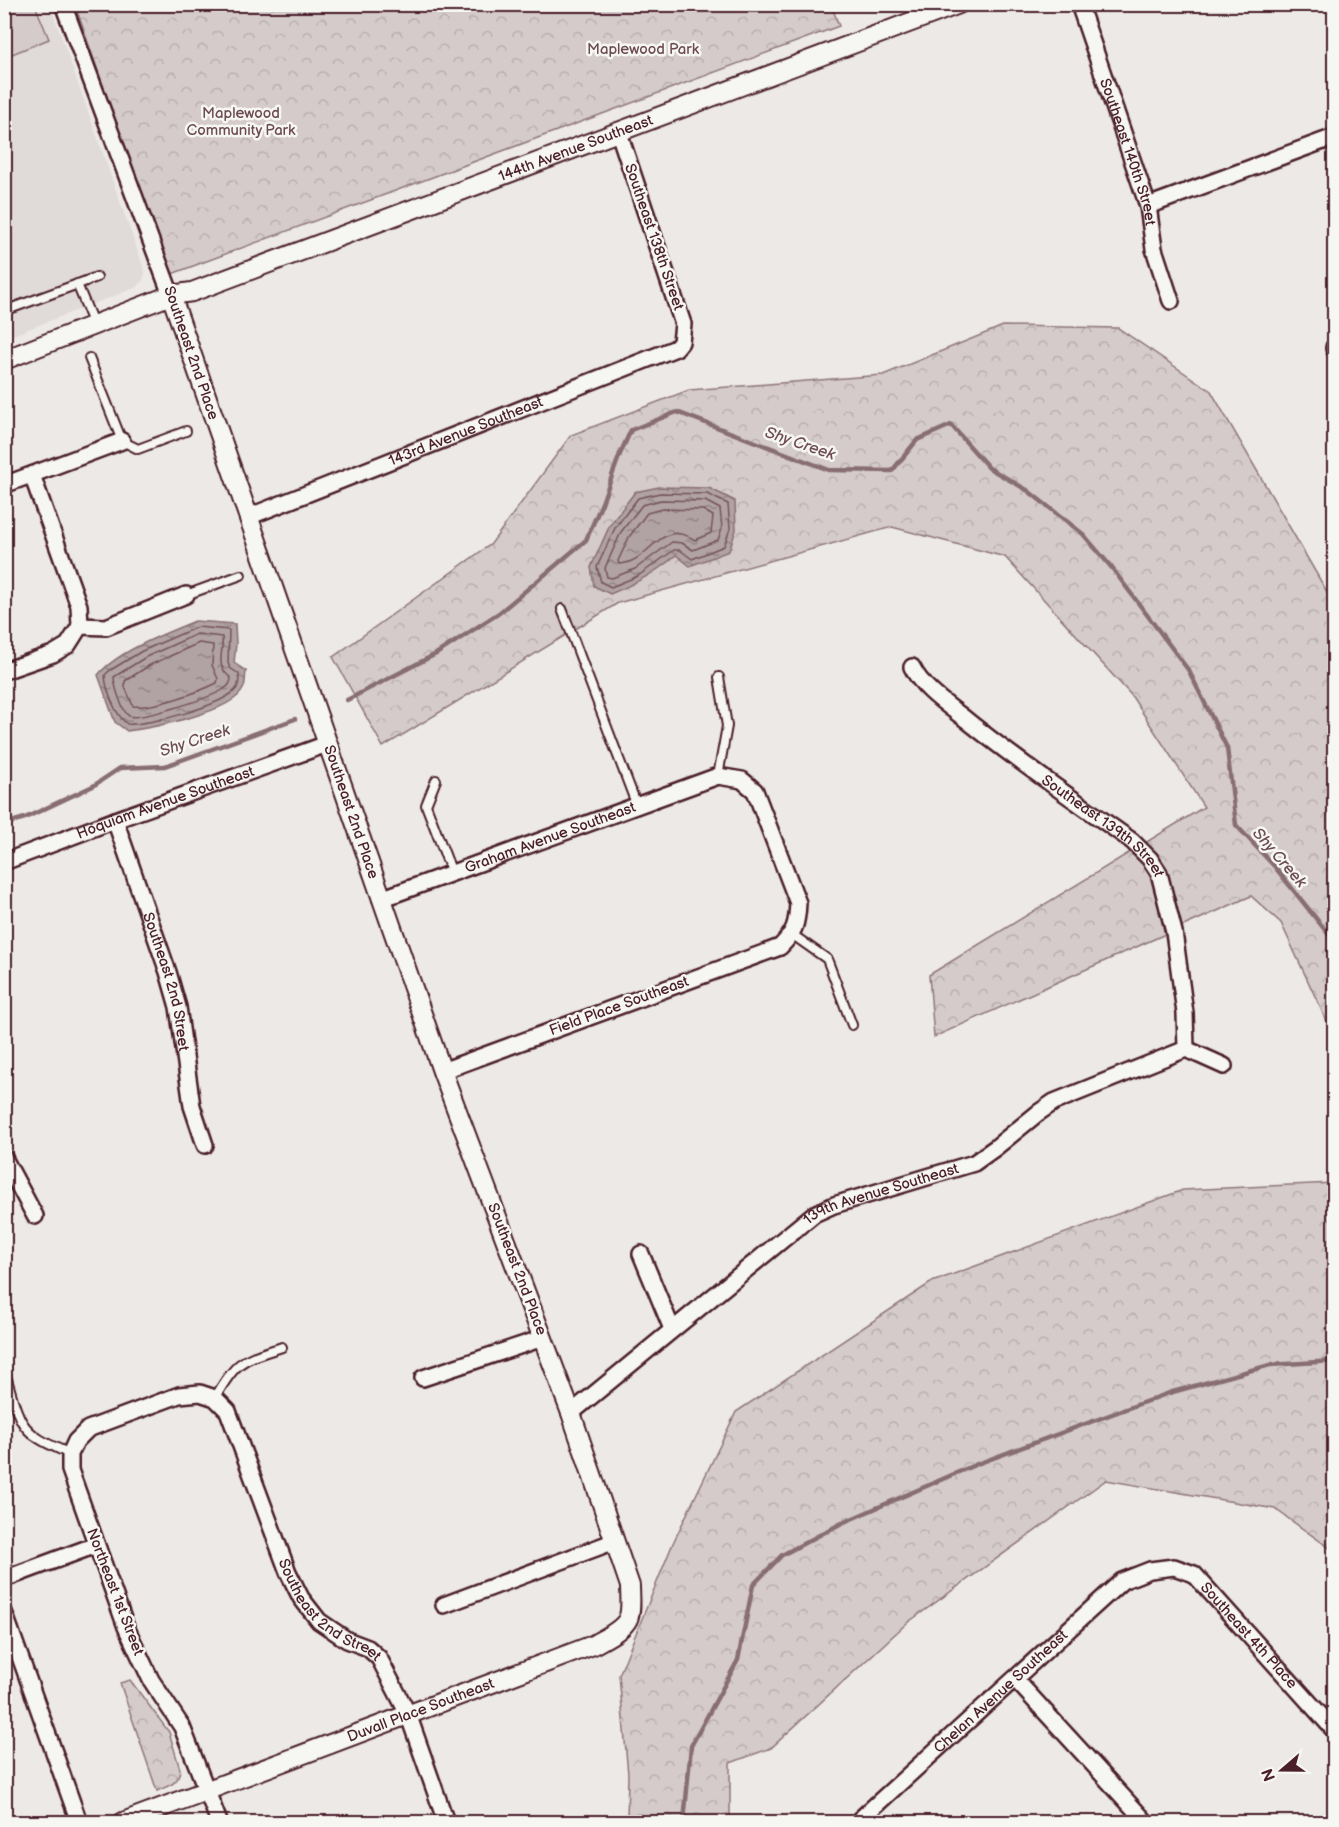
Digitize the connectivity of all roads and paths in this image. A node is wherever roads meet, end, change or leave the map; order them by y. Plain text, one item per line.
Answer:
1 (63, 4) edge
2 (959, 4) edge
3 (1079, 4) edge
4 (619, 133) junction
5 (1335, 137) edge
6 (1148, 206) junction
7 (97, 277) dead end
8 (77, 284) junction
9 (171, 295) junction
10 (1171, 301) dead end
11 (4, 311) edge
12 (94, 325) junction
13 (681, 342) joint
14 (89, 358) dead end
15 (4, 360) edge
16 (186, 431) dead end
17 (122, 441) junction
18 (32, 475) junction
19 (4, 485) edge
20 (248, 517) junction
21 (241, 575) dead end
22 (186, 595) joint
23 (562, 609) dead end
24 (80, 626) junction
25 (912, 667) dead end
26 (4, 671) edge
27 (719, 677) dead end
28 (327, 744) junction
29 (718, 776) junction
30 (436, 780) dead end
31 (637, 806) junction
32 (115, 820) junction
33 (4, 862) edge
34 (452, 873) junction
35 (381, 899) junction
36 (793, 935) junction
37 (852, 1025) dead end
38 (1186, 1049) junction
39 (1224, 1066) dead end
40 (442, 1071) junction
41 (205, 1145) dead end
42 (4, 1158) edge
43 (35, 1216) dead end
44 (641, 1254) dead end
45 (672, 1329) junction
46 (543, 1338) junction
47 (282, 1347) dead end
48 (6, 1376) dead end
49 (423, 1378) dead end
50 (215, 1398) junction
51 (571, 1413) junction
52 (70, 1454) junction
53 (615, 1541) junction
54 (96, 1545) junction
55 (1150, 1570) joint
56 (4, 1579) edge
57 (444, 1605) dead end
58 (4, 1612) edge
59 (627, 1620) joint
60 (1015, 1679) junction
61 (408, 1714) junction
62 (1335, 1730) edge
63 (208, 1791) junction
64 (860, 1821) edge
65 (79, 1822) edge
66 (123, 1822) edge
67 (219, 1822) edge
68 (446, 1822) edge
69 (1146, 1822) edge

1 - 9 street, Southeast 2nd Place
2 - 4 street, 144th Avenue Southeast
3 - 6 street, Southeast 140th Street
4 - 9 street, 144th Avenue Southeast
4 - 13 street, Southeast 138th Street
5 - 6 street
6 - 10 street, Southeast 140th Street
7 - 8 lane
8 - 11 lane
8 - 12 lane
9 - 12 street, 144th Avenue Southeast
9 - 20 street, Southeast 2nd Place
12 - 15 street, 144th Avenue Southeast
13 - 20 street, 143rd Avenue Southeast
14 - 17 lane
16 - 17 lane
17 - 18 street
18 - 19 street
18 - 24 street
20 - 28 street, Southeast 2nd Place
21 - 22 lane
22 - 24 street
23 - 31 lane
24 - 26 street
25 - 38 street, Southeast 139th Street
27 - 29 lane
28 - 32 street, Hoquiam Avenue Southeast
28 - 35 street, Southeast 2nd Place
29 - 31 street, Graham Avenue Southeast
29 - 36 street
30 - 34 lane
31 - 34 street, Graham Avenue Southeast
32 - 33 street, Hoquiam Avenue Southeast
32 - 41 street, Southeast 2nd Street
34 - 35 street, Graham Avenue Southeast
35 - 40 street, Southeast 2nd Place
36 - 37 lane
36 - 40 street, Field Place Southeast
38 - 39 street
38 - 45 street, 139th Avenue Southeast
40 - 46 street, Southeast 2nd Place
42 - 43 street
44 - 45 street
45 - 51 street, 139th Avenue Southeast
46 - 49 street
46 - 51 street, Southeast 2nd Place
47 - 50 lane
48 - 52 lane
50 - 52 street
50 - 61 street, Southeast 2nd Street
51 - 53 street, Southeast 2nd Place
52 - 54 street, Northeast 1st Street
53 - 57 street
53 - 59 street, Southeast 2nd Place
54 - 56 street
54 - 63 street, Northeast 1st Street
55 - 60 street, Chelan Avenue Southeast
55 - 62 street, Southeast 4th Place
58 - 65 street
59 - 61 street, Duvall Place Southeast
60 - 64 street, Chelan Avenue Southeast
60 - 69 street
61 - 63 street, Duvall Place Southeast
61 - 68 street, Southeast 2nd Street
63 - 66 street, Duvall Place Southeast
63 - 67 street, Northeast 1st Street

